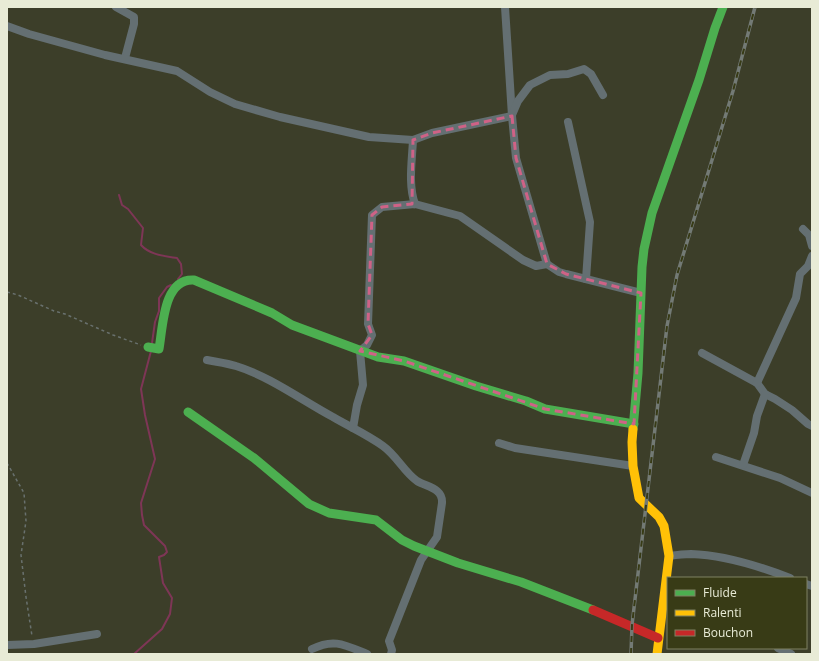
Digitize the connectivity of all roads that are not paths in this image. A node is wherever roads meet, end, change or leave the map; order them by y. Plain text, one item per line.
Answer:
1 (116, 7) edge
2 (504, 7) edge
3 (723, 7) edge
4 (7, 26) edge
5 (125, 58) junction
6 (603, 95) dead end
7 (512, 116) junction
8 (568, 122) dead end
9 (414, 140) junction
10 (414, 204) junction
11 (803, 229) dead end
12 (812, 246) edge
13 (812, 256) edge
14 (547, 264) junction
15 (586, 279) junction
16 (641, 293) junction
17 (148, 347) road end
18 (360, 351) junction
19 (702, 354) dead end
20 (207, 360) dead end
21 (757, 383) junction
22 (765, 394) junction
23 (188, 412) dead end
24 (634, 424) junction
25 (812, 426) edge
26 (353, 428) junction
27 (499, 443) dead end
28 (716, 457) dead end
29 (633, 466) junction
30 (743, 466) junction
31 (812, 493) edge
32 (428, 551) junction
33 (669, 556) junction
34 (667, 577) edge
35 (787, 577) edge
36 (667, 583) edge
37 (666, 597) edge
38 (97, 634) dead end
39 (658, 638) junction
40 (7, 645) edge
41 (312, 649) dead end
42 (780, 649) edge
43 (367, 654) edge
44 (391, 654) edge
45 (657, 654) edge
46 (791, 654) edge

1 - 5 street
2 - 7 street
3 - 16 street
4 - 5 street
5 - 9 street
6 - 7 street
7 - 9 street
7 - 14 street
8 - 15 street
9 - 10 street
10 - 14 street
10 - 18 street
11 - 12 street
13 - 21 street
14 - 15 street
15 - 16 street
16 - 24 street
17 - 18 street
18 - 24 street
18 - 26 street
19 - 21 street
20 - 26 street
21 - 22 street
22 - 25 street
22 - 30 street
23 - 32 street
24 - 29 street
26 - 32 street
27 - 29 street
28 - 30 street
29 - 33 street
30 - 31 street
32 - 39 street
32 - 44 street
33 - 34 street
33 - 35 street
36 - 37 street
37 - 39 street
38 - 40 street
39 - 45 street
41 - 43 street
42 - 46 street

